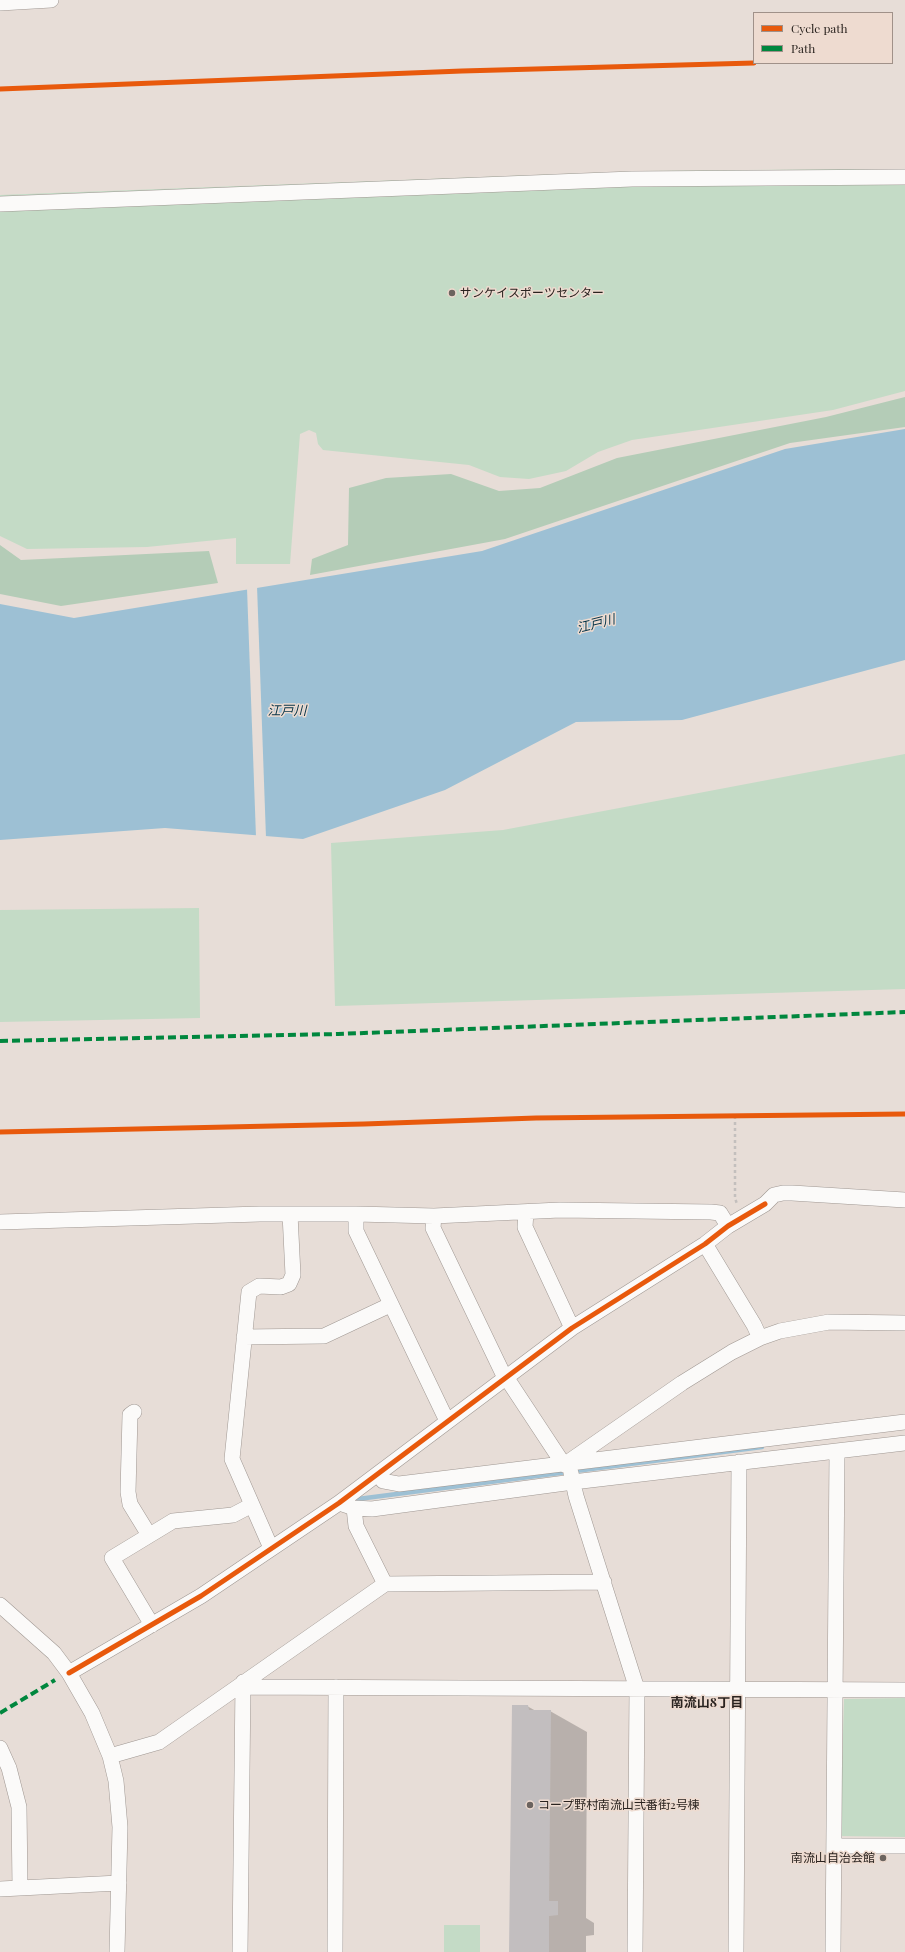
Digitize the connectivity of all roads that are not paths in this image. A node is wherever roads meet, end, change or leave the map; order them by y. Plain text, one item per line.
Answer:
1 (51, 0) edge
2 (0, 2) edge
3 (905, 177) edge
4 (0, 204) edge
5 (905, 1200) edge
6 (526, 1212) junction
7 (290, 1214) junction
8 (356, 1214) junction
9 (434, 1216) junction
10 (0, 1222) edge
11 (728, 1226) junction
12 (705, 1244) junction
13 (390, 1305) junction
14 (905, 1323) edge
15 (572, 1328) junction
16 (244, 1337) junction
17 (760, 1338) junction
18 (505, 1378) junction
19 (134, 1412) dead end
20 (447, 1421) junction
21 (905, 1422) edge
22 (905, 1443) edge
23 (837, 1451) junction
24 (739, 1462) junction
25 (567, 1464) junction
26 (378, 1474) junction
27 (573, 1482) junction
28 (339, 1503) junction
29 (252, 1505) junction
30 (354, 1508) junction
31 (149, 1535) junction
32 (271, 1548) junction
33 (604, 1582) junction
34 (384, 1584) junction
35 (0, 1605) edge
36 (152, 1625) junction
37 (69, 1673) junction
38 (243, 1685) junction
39 (336, 1688) junction
40 (637, 1689) junction
41 (737, 1689) junction
42 (836, 1690) junction
43 (905, 1690) edge
44 (0, 1748) edge
45 (110, 1756) junction
46 (834, 1846) junction
47 (905, 1846) edge
48 (119, 1883) junction
49 (20, 1888) junction
50 (0, 1889) edge
51 (118, 1952) edge
52 (240, 1952) edge
53 (335, 1952) edge
54 (635, 1952) edge
55 (736, 1952) edge
56 (834, 1952) edge

1 - 2 street
3 - 4 street
5 - 11 street
6 - 9 street
6 - 11 street
6 - 15 street
7 - 8 street
7 - 10 street
7 - 16 street
8 - 9 street
8 - 13 street
9 - 18 street
11 - 12 street
12 - 15 street
12 - 17 street
13 - 16 street
13 - 20 street
14 - 17 street
15 - 18 street
16 - 29 street
17 - 25 street
18 - 20 street
18 - 25 street
19 - 31 street
20 - 26 street
21 - 25 street
22 - 23 street
23 - 24 street
23 - 42 street
24 - 27 street
24 - 41 street
25 - 26 street
25 - 27 street
26 - 28 street
27 - 30 street
27 - 33 street
28 - 30 street
28 - 32 street
29 - 31 street
29 - 32 street
30 - 34 street
31 - 36 street
32 - 36 street
33 - 34 street
33 - 40 street
34 - 38 street
35 - 37 street
36 - 37 street
37 - 45 street
38 - 39 street
38 - 45 street
38 - 52 street
39 - 40 street
39 - 53 street
40 - 41 street
40 - 54 street
41 - 42 street
41 - 55 street
42 - 43 street
42 - 46 street
44 - 49 street
45 - 48 street
46 - 47 street
46 - 56 street
48 - 49 street
48 - 51 street
49 - 50 street

